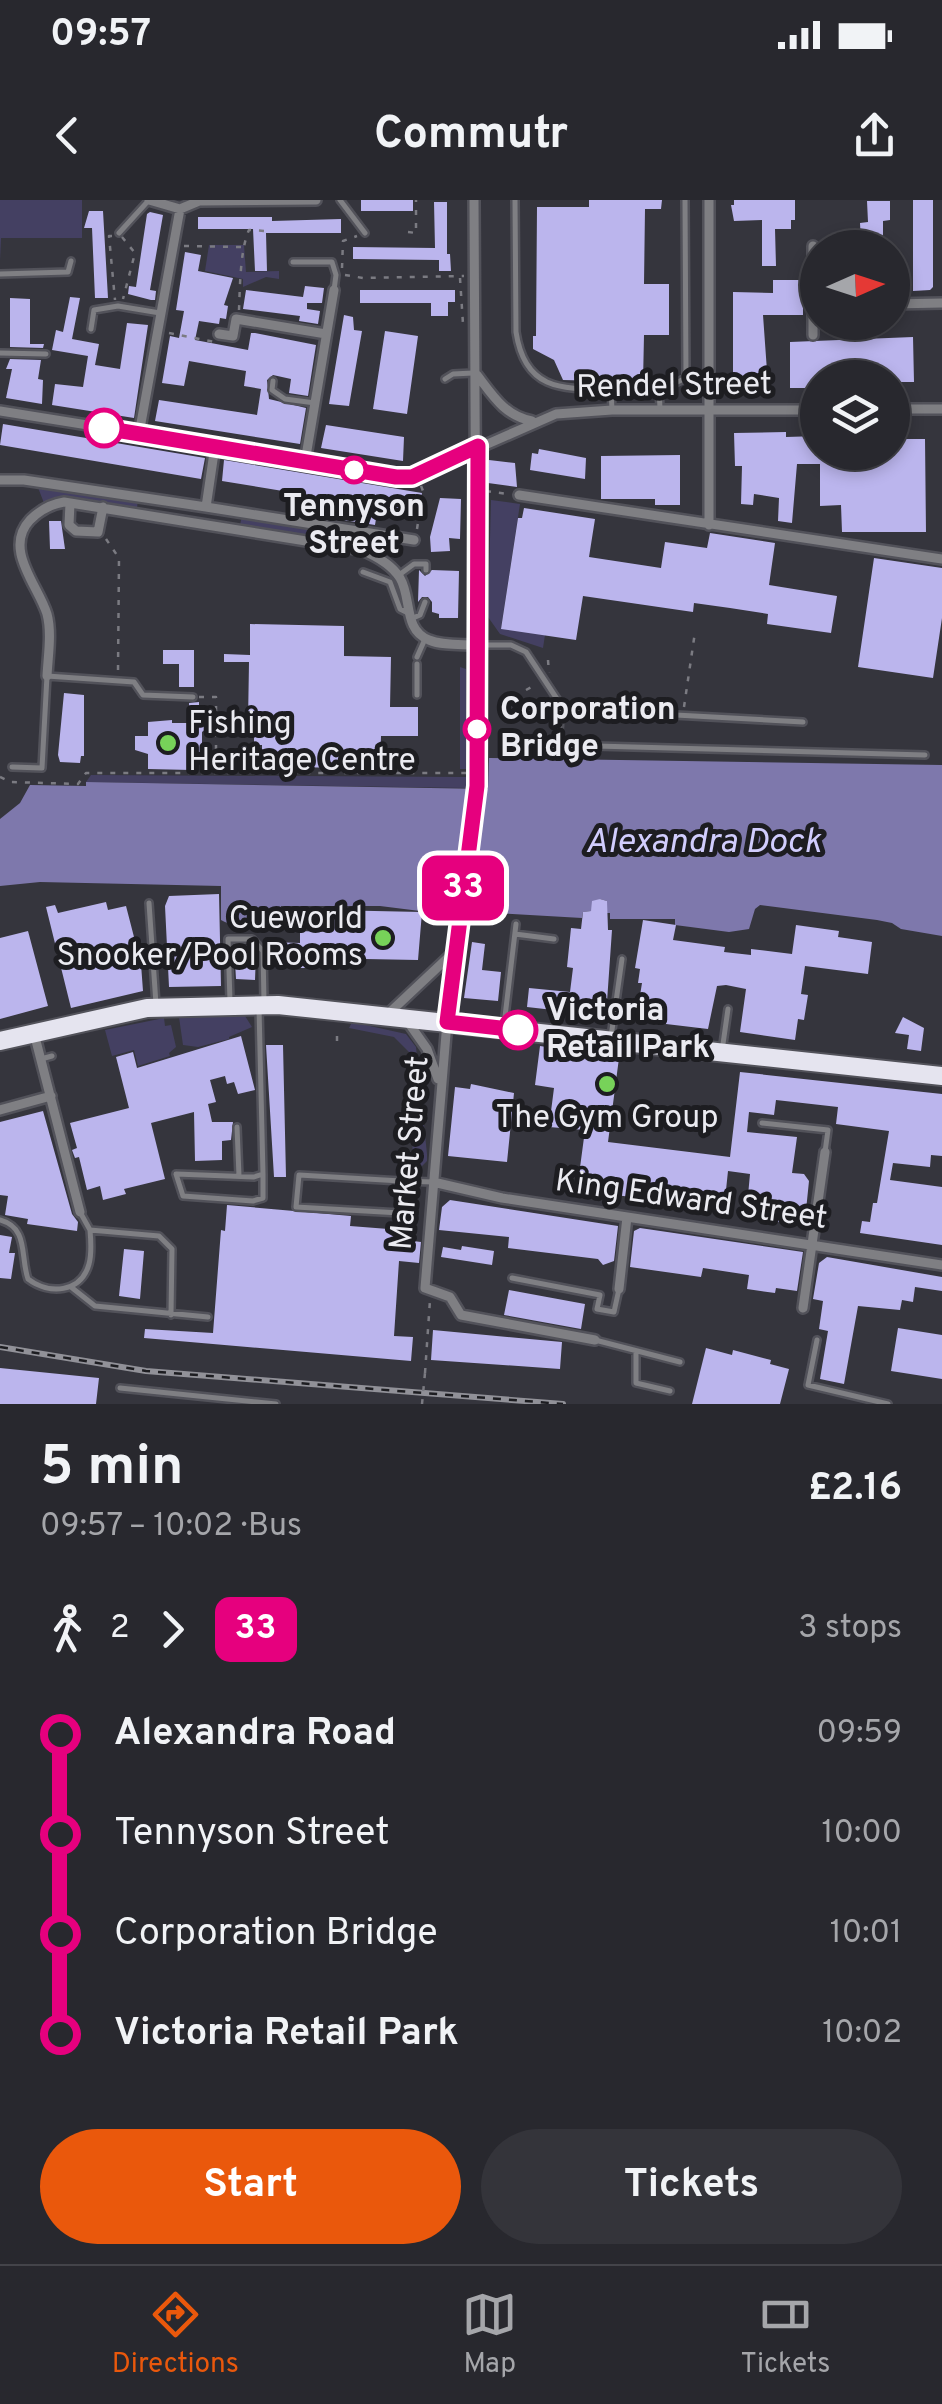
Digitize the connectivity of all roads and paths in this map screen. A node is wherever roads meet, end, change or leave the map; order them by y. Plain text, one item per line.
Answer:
1 (149, 200) edge
2 (294, 200) edge
3 (316, 200) edge
4 (340, 200) edge
5 (416, 200) edge
6 (474, 200) edge
7 (516, 200) edge
8 (685, 200) edge
9 (709, 200) edge
10 (180, 209) junction
11 (266, 230) dead end
12 (408, 232) dead end
13 (365, 233) joint
14 (120, 234) joint
15 (109, 236) dead end
16 (172, 243) junction
17 (242, 247) junction
18 (70, 261) dead end
19 (293, 262) dead end
20 (0, 274) edge
21 (460, 276) junction
22 (475, 276) junction
23 (334, 290) joint
24 (942, 303) edge
25 (910, 304) edge
26 (119, 307) junction
27 (160, 314) junction
28 (239, 320) junction
29 (475, 324) junction
30 (90, 329) dead end
31 (157, 331) junction
32 (219, 334) joint
33 (326, 334) junction
34 (0, 353) edge
35 (46, 354) dead end
36 (462, 365) dead end
37 (476, 369) junction
38 (445, 379) dead end
39 (273, 381) dead end
40 (659, 384) junction
41 (611, 388) junction
42 (314, 403) junction
43 (942, 409) edge
44 (612, 410) junction
45 (660, 410) junction
46 (800, 410) edge
47 (910, 410) edge
48 (0, 411) edge
49 (710, 411) junction
50 (536, 422) junction
51 (140, 434) junction
52 (215, 446) junction
53 (478, 446) junction
54 (305, 462) junction
55 (417, 475) junction
56 (0, 480) edge
57 (478, 490) junction
58 (519, 495) joint
59 (70, 503) junction
60 (103, 507) junction
61 (206, 507) junction
62 (709, 525) junction
63 (100, 529) junction
64 (414, 540) joint
65 (942, 559) edge
66 (426, 570) dead end
67 (363, 572) dead end
68 (399, 575) junction
69 (425, 602) dead end
70 (410, 617) junction
71 (695, 632) dead end
72 (425, 639) junction
73 (476, 645) junction
74 (47, 676) junction
75 (118, 681) junction
76 (417, 695) dead end
77 (193, 697) joint
78 (560, 704) junction
79 (684, 714) junction
80 (802, 722) dead end
81 (512, 744) dead end
82 (558, 745) junction
83 (925, 755) dead end
84 (12, 767) dead end
85 (216, 773) junction
86 (477, 774) junction
87 (0, 777) edge
88 (149, 903) dead end
89 (516, 924) dead end
90 (515, 934) junction
91 (554, 939) dead end
92 (455, 952) junction
93 (622, 959) dead end
94 (230, 1005) junction
95 (262, 1005) junction
96 (156, 1007) junction
97 (728, 1009) dead end
98 (396, 1016) junction
99 (447, 1022) junction
100 (503, 1028) junction
101 (34, 1033) junction
102 (336, 1036) dead end
103 (610, 1040) junction
104 (0, 1041) edge
105 (337, 1048) dead end
106 (722, 1052) junction
107 (52, 1056) dead end
108 (41, 1059) junction
109 (942, 1076) edge
110 (440, 1086) junction
111 (50, 1096) junction
112 (65, 1106) dead end
113 (54, 1109) junction
114 (0, 1110) edge
115 (762, 1123) dead end
116 (236, 1127) dead end
117 (825, 1152) joint
118 (262, 1174) junction
119 (239, 1176) junction
120 (401, 1181) junction
121 (434, 1182) junction
122 (80, 1212) joint
123 (628, 1217) junction
124 (0, 1220) edge
125 (90, 1230) junction
126 (812, 1244) junction
127 (942, 1265) edge
128 (512, 1278) dead end
129 (71, 1286) junction
130 (428, 1288) junction
131 (619, 1289) joint
132 (804, 1308) dead end
133 (171, 1315) junction
134 (208, 1317) dead end
135 (595, 1340) joint
136 (816, 1340) dead end
137 (636, 1350) junction
138 (680, 1362) dead end
139 (120, 1388) dead end
140 (670, 1391) dead end
141 (874, 1402) edge
142 (276, 1404) edge
143 (422, 1404) edge
144 (888, 1404) edge

1 - 10 street
1 - 14 lane
2 - 3 street
2 - 10 street
4 - 13 lane
5 - 12 path
6 - 22 street
7 - 41 lane
8 - 40 lane
9 - 49 street
10 - 16 street
11 - 17 path
13 - 21 path
14 - 26 path
15 - 26 path
16 - 17 path
16 - 27 street
17 - 28 path
18 - 20 lane
19 - 23 lane
21 - 22 path
21 - 29 path
22 - 29 street
23 - 33 street
24 - 25 street
26 - 27 lane
26 - 30 lane
27 - 31 street
28 - 32 street
28 - 33 street
29 - 37 street
31 - 32 path
31 - 51 street
33 - 42 street
34 - 35 lane
36 - 37 lane
37 - 38 lane
37 - 50 street
37 - 53 street
39 - 42 lane
40 - 41 lane
40 - 45 lane
41 - 44 lane
42 - 54 street
43 - 47 street
44 - 45 street, Rendel Street
44 - 50 street, Rendel Street
45 - 49 street, Rendel Street
46 - 49 street, Rendel Street
48 - 51 street
49 - 62 street
50 - 53 street, Rendel Street
51 - 52 street
52 - 54 street
52 - 61 street
53 - 55 street, Rendel Street
53 - 57 street
54 - 55 street
55 - 64 path
56 - 61 street
57 - 58 path
57 - 73 street
58 - 62 street
59 - 60 street
59 - 63 street
59 - 74 street
60 - 63 street
60 - 68 street
61 - 64 street
62 - 65 street
63 - 75 path
66 - 68 lane
67 - 70 lane
68 - 70 street
69 - 70 lane
70 - 72 street
71 - 79 path
72 - 73 street
72 - 76 lane
73 - 78 lane
73 - 86 street
74 - 75 lane
74 - 84 lane
75 - 77 lane
77 - 85 path
78 - 79 lane
78 - 82 lane
79 - 80 lane
81 - 82 lane
82 - 83 lane
85 - 86 path
85 - 87 path
86 - 92 street, Market Street
88 - 96 lane
89 - 90 lane
90 - 91 lane
90 - 100 lane
92 - 98 street
92 - 99 street, Market Street
93 - 103 lane
94 - 95 highway
94 - 95 lane
94 - 96 highway
95 - 98 highway
95 - 118 lane
96 - 101 highway
97 - 106 lane
98 - 99 highway
98 - 110 street
99 - 100 highway
99 - 110 street, Market Street
100 - 103 highway
101 - 104 highway
101 - 108 street
102 - 105 path
103 - 106 highway
106 - 109 highway
107 - 108 lane
108 - 111 street
110 - 121 street, Market Street
111 - 113 street
111 - 114 street
112 - 113 lane
113 - 122 street
115 - 117 lane
116 - 119 lane
117 - 126 street
118 - 119 lane
118 - 119 lane
120 - 120 lane
120 - 121 lane
121 - 123 street, King Edward Street
121 - 130 street, Market Street
122 - 125 lane
123 - 126 street, King Edward Street
123 - 131 street
124 - 129 lane
125 - 129 lane
125 - 133 lane
126 - 127 street, King Edward Street
126 - 132 street
128 - 131 lane
129 - 133 lane
130 - 135 street
130 - 143 path, bridge
133 - 134 lane
135 - 137 lane
136 - 141 lane
137 - 138 lane
137 - 140 lane
139 - 142 lane
141 - 144 lane

